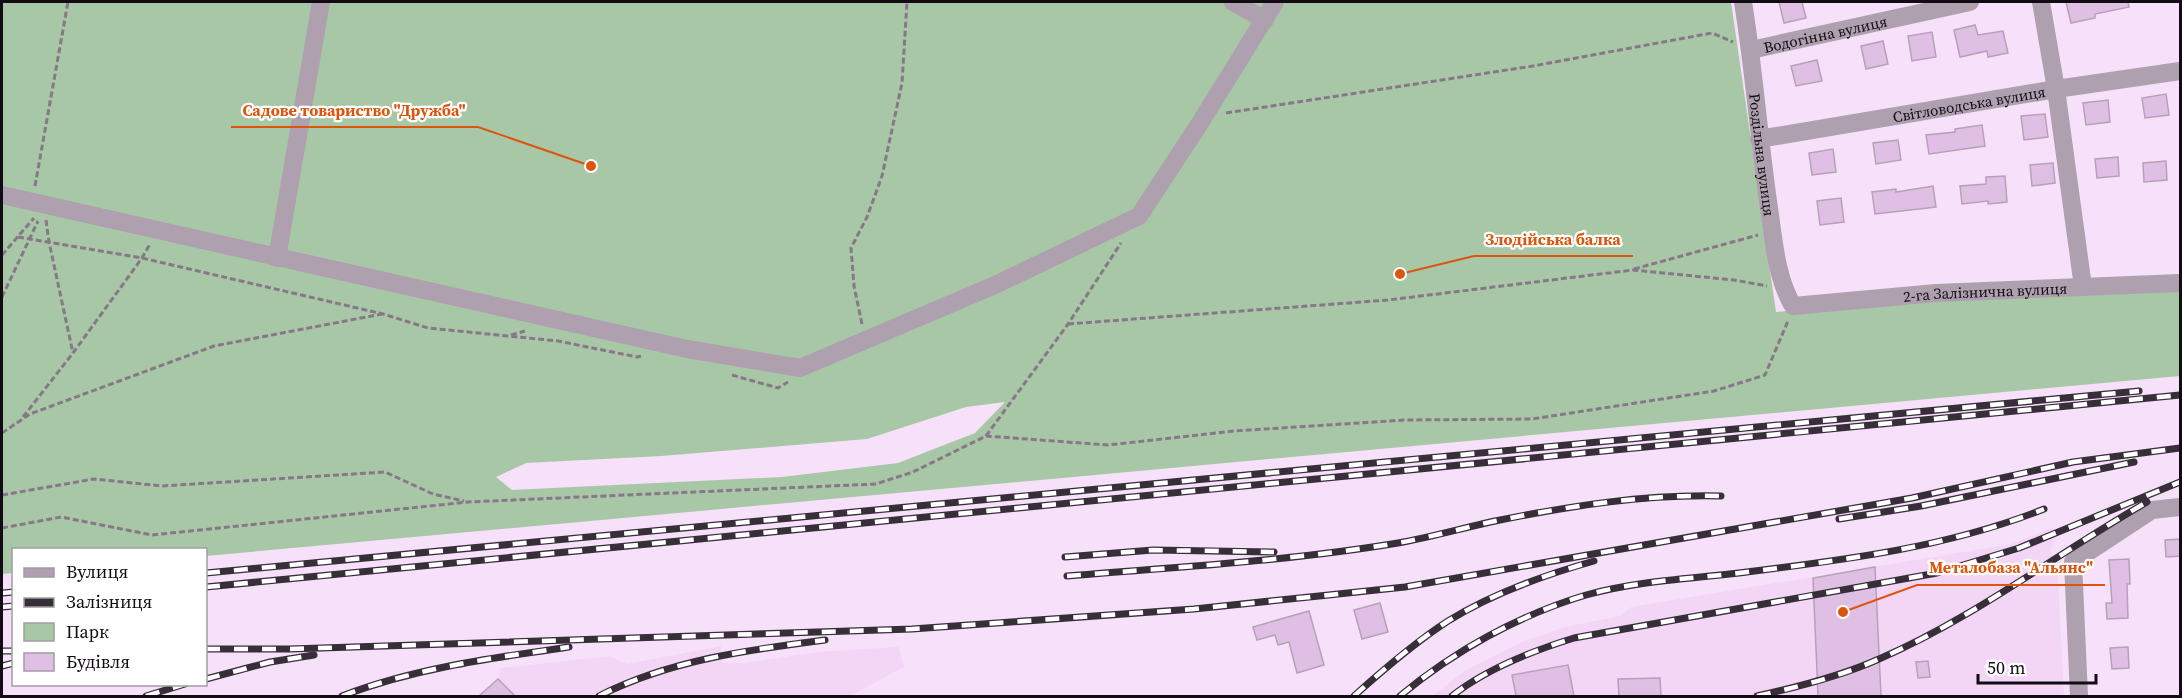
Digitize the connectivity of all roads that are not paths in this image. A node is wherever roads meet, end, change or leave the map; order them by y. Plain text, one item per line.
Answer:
1 (321, 2) edge
2 (1233, 2) edge
3 (1275, 2) edge
4 (1743, 2) edge
5 (1970, 2) edge
6 (2041, 2) edge
7 (1265, 20) junction
8 (1751, 50) junction
9 (2181, 71) edge
10 (2056, 89) junction
11 (1759, 139) junction
12 (2, 195) edge
13 (277, 258) junction
14 (2181, 283) edge
15 (2083, 287) junction
16 (1793, 306) joint
17 (2181, 507) edge
18 (2079, 696) edge

1 - 13 street
2 - 7 street
3 - 7 street
4 - 8 street, Роздільна вулиця
5 - 8 street, Водогінна вулиця
6 - 10 street
7 - 13 street
8 - 11 street, Роздільна вулиця
9 - 10 street, Світловодська вулиця
10 - 11 street, Світловодська вулиця
10 - 15 street
11 - 16 street, Роздільна вулиця
12 - 13 street
14 - 15 street, 2-га Залізнична вулиця
15 - 16 street, 2-га Залізнична вулиця
17 - 18 street

